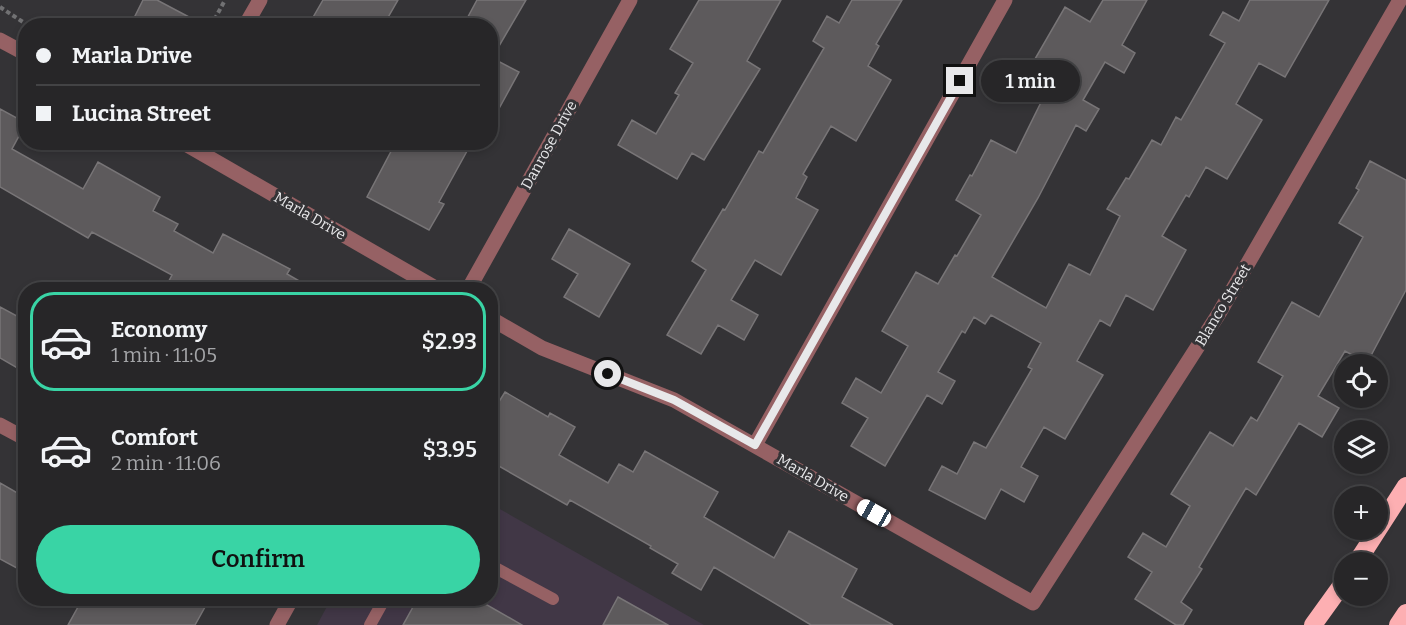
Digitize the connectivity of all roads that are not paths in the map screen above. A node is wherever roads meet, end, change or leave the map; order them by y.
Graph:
1 (260, 0) edge
2 (630, 0) edge
3 (1005, 0) edge
4 (1400, 0) edge
5 (250, 18) edge
6 (0, 40) edge
7 (18, 50) edge
8 (196, 150) edge
9 (425, 282) edge
10 (472, 282) edge
11 (498, 323) edge
12 (0, 425) edge
13 (18, 435) edge
14 (755, 445) junction
15 (1406, 486) edge
16 (1363, 552) edge
17 (498, 569) edge
18 (1334, 596) edge
19 (552, 599) dead end
20 (1033, 603) joint
21 (288, 606) edge
22 (381, 606) edge
23 (1406, 613) edge
24 (277, 625) edge
25 (370, 625) edge
26 (1313, 625) edge
27 (1398, 625) edge

1 - 5 street
2 - 10 street, Danrose Drive
3 - 14 street
4 - 20 street, Blanco Street
6 - 7 street
8 - 9 street, Marla Drive
11 - 14 street, Marla Drive
12 - 13 street
14 - 20 street, Marla Drive
15 - 16 highway
17 - 19 lane
18 - 26 highway
21 - 24 street
22 - 25 lane
23 - 27 highway

